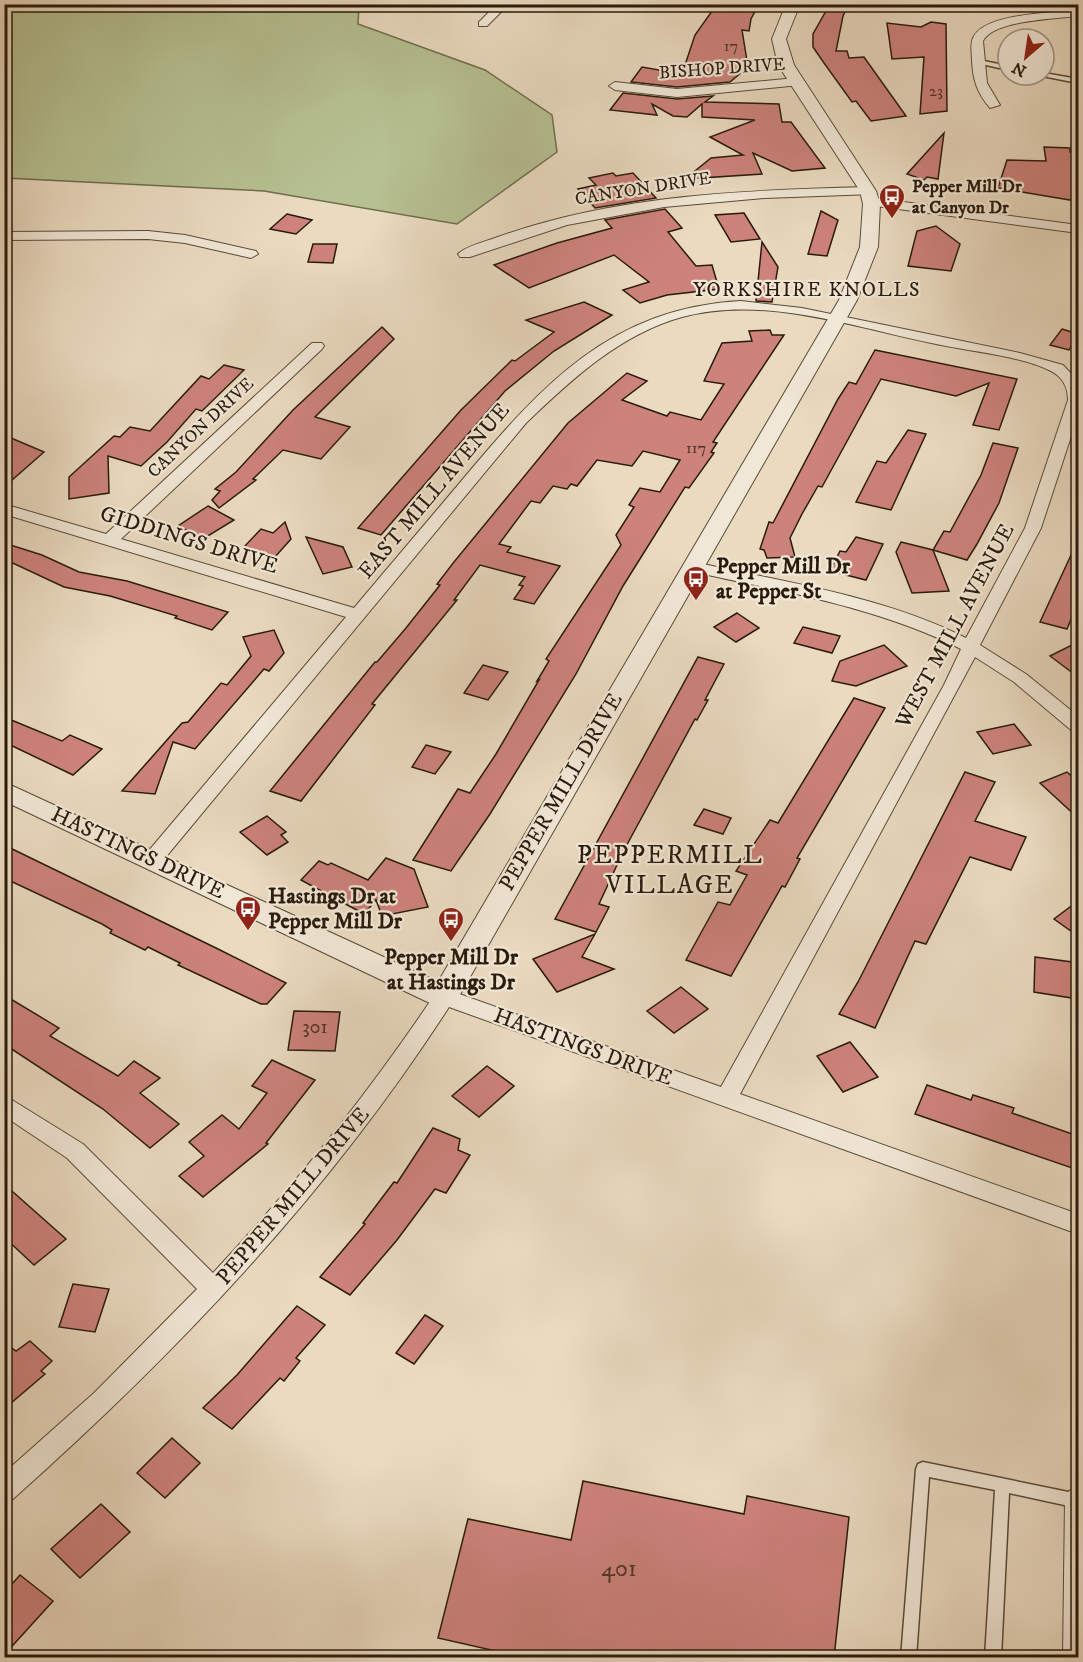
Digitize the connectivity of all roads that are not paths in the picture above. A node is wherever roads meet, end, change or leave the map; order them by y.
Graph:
1 (504, 4) edge
2 (793, 4) edge
3 (1078, 13) edge
4 (483, 24) dead end
5 (979, 62) junction
6 (996, 66) edge
7 (1056, 77) edge
8 (1078, 81) edge
9 (796, 82) junction
10 (615, 86) dead end
11 (994, 105) dead end
12 (870, 196) junction
13 (1078, 229) edge
14 (4, 236) edge
15 (251, 254) dead end
16 (465, 254) dead end
17 (837, 319) junction
18 (317, 346) dead end
19 (4, 509) edge
20 (111, 539) junction
21 (694, 567) junction
22 (359, 615) junction
23 (971, 647) junction
24 (1078, 726) edge
25 (4, 790) edge
26 (153, 859) junction
27 (444, 997) junction
28 (726, 1098) junction
29 (4, 1104) edge
30 (1078, 1224) edge
31 (214, 1290) junction
32 (1002, 1485) junction
33 (4, 1490) edge
34 (1078, 1500) edge
35 (1077, 1650) edge
36 (908, 1658) edge
37 (993, 1658) edge

1 - 4 street
2 - 9 street
3 - 5 street
5 - 6 lane
5 - 11 street
7 - 8 lane
9 - 10 street, BISHOP DRIVE
9 - 12 street
12 - 13 street, CANYON DRIVE
12 - 16 street, CANYON DRIVE
12 - 17 street, PEPPER MILL DRIVE
14 - 15 street
17 - 21 street, PEPPER MILL DRIVE
17 - 22 street, EAST MILL AVENUE
17 - 23 street, WEST MILL AVENUE
18 - 20 street, CANYON DRIVE
19 - 20 street, GIDDINGS DRIVE
20 - 22 street, GIDDINGS DRIVE
21 - 23 street
21 - 27 street, PEPPER MILL DRIVE
22 - 26 street, EAST MILL AVENUE
23 - 24 street
23 - 28 street, WEST MILL AVENUE
25 - 26 street, HASTINGS DRIVE
26 - 27 street, HASTINGS DRIVE
27 - 28 street, HASTINGS DRIVE
27 - 31 street, PEPPER MILL DRIVE
28 - 30 street, HASTINGS DRIVE
29 - 31 street
31 - 33 street, PEPPER MILL DRIVE
32 - 34 lane
32 - 36 lane
32 - 37 lane
34 - 35 street

